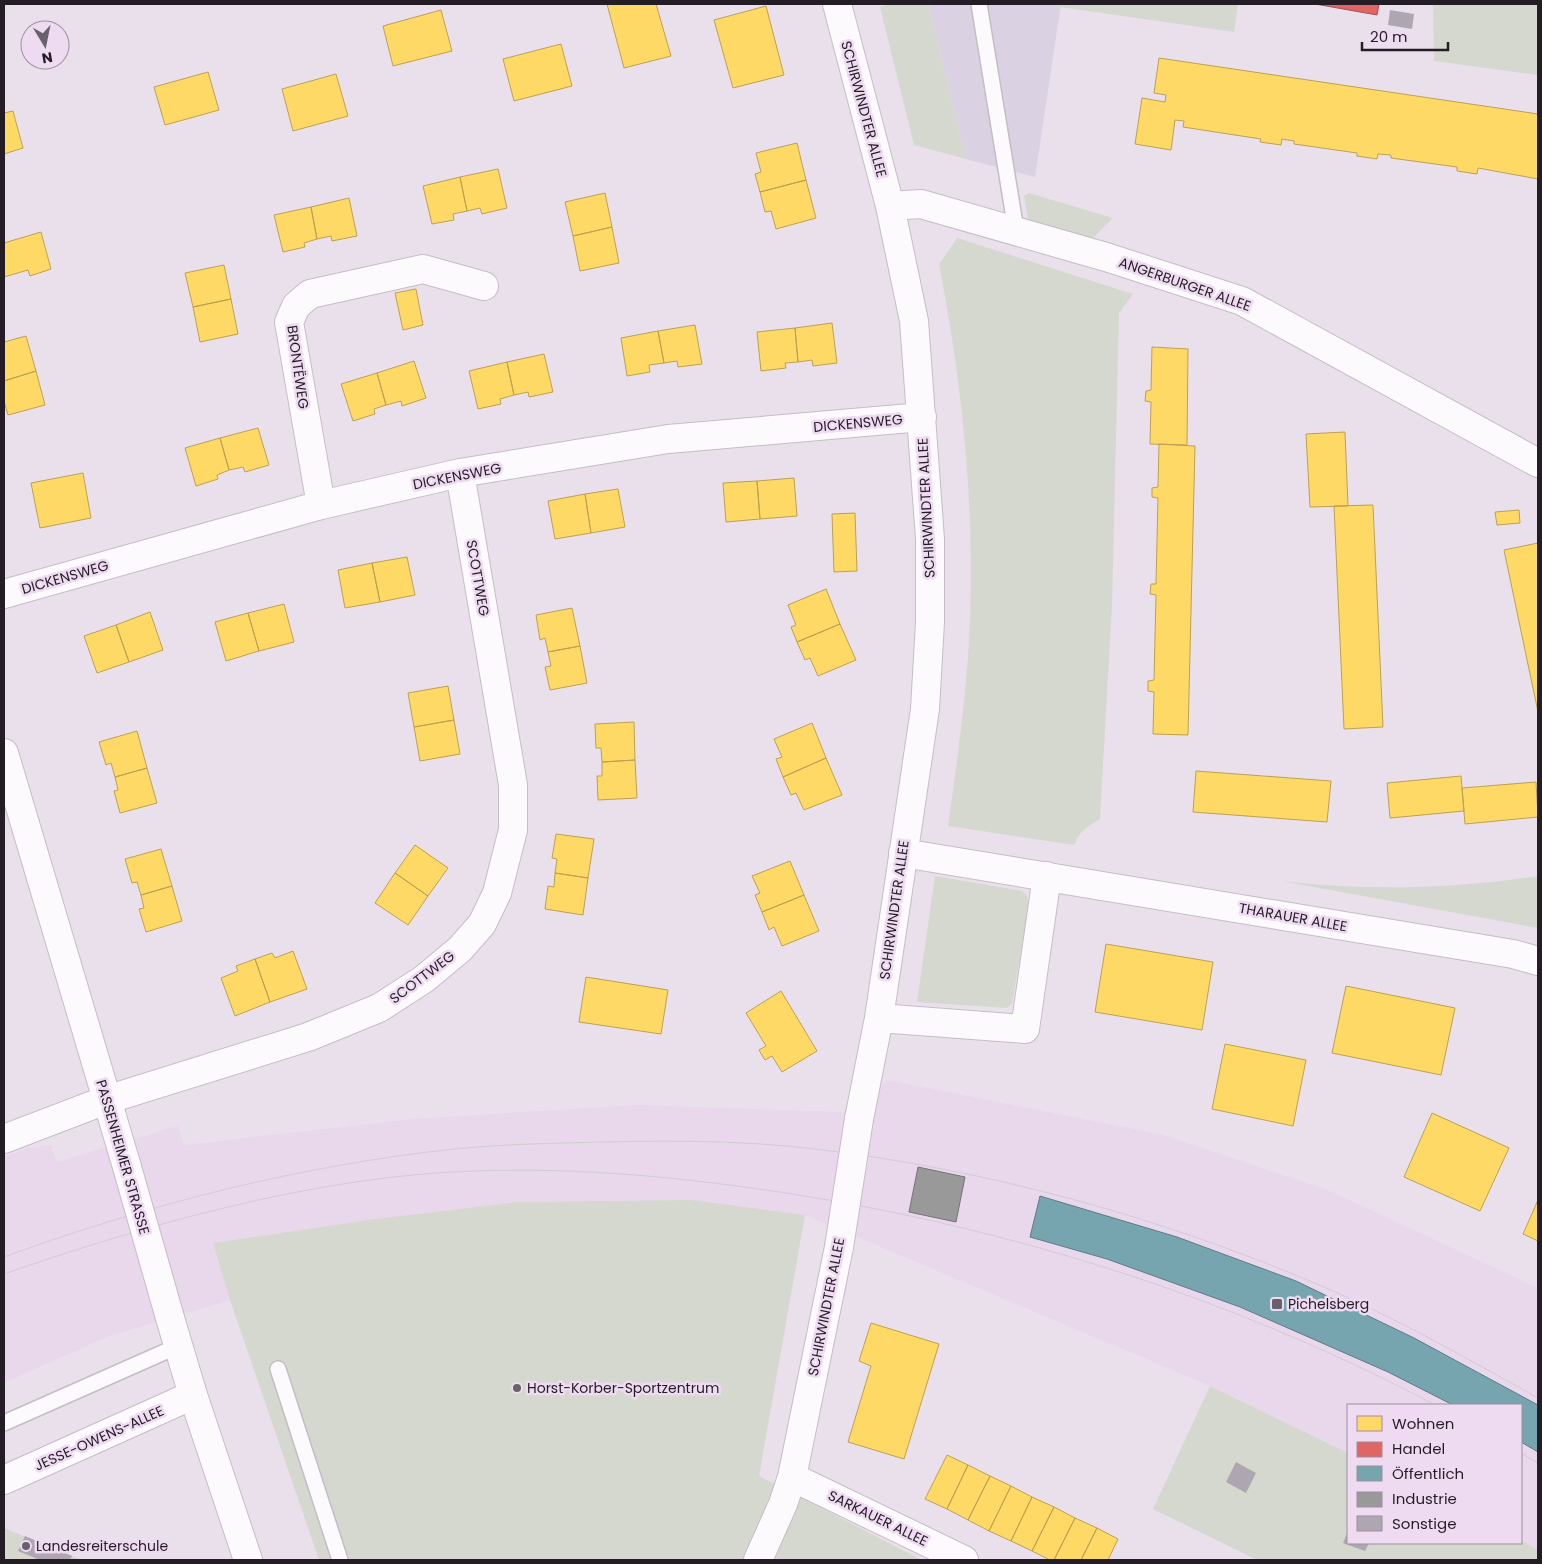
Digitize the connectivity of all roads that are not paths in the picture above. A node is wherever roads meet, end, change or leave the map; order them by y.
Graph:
1 (837, 4) edge
2 (979, 4) edge
3 (890, 206) junction
4 (1016, 230) junction
5 (484, 286) dead end
6 (922, 417) junction
7 (1538, 463) edge
8 (460, 473) junction
9 (321, 505) junction
10 (4, 594) edge
11 (4, 753) edge
12 (903, 853) junction
13 (1047, 876) junction
14 (1538, 961) edge
15 (878, 1018) junction
16 (106, 1100) junction
17 (4, 1139) edge
18 (178, 1346) junction
19 (278, 1369) dead end
20 (194, 1395) junction
21 (4, 1423) edge
22 (792, 1477) junction
23 (4, 1480) edge
24 (248, 1560) edge
25 (340, 1560) edge
26 (758, 1560) edge
27 (964, 1560) edge

1 - 3 street, SCHIRWINDTER ALLEE
2 - 4 lane
3 - 4 street, ANGERBURGER ALLEE
3 - 6 street, SCHIRWINDTER ALLEE
4 - 7 street, ANGERBURGER ALLEE
5 - 9 street, BRONTËWEG
6 - 8 street, DICKENSWEG
6 - 12 street, SCHIRWINDTER ALLEE
8 - 9 street, DICKENSWEG
8 - 16 street, SCOTTWEG
9 - 10 street, DICKENSWEG
11 - 16 street, PASSENHEIMER STRASSE
12 - 13 street, THARAUER ALLEE
12 - 15 street, SCHIRWINDTER ALLEE
13 - 14 street, THARAUER ALLEE
13 - 15 street
15 - 22 street, SCHIRWINDTER ALLEE, bridge
16 - 17 street, SCOTTWEG
16 - 18 street, PASSENHEIMER STRASSE, bridge
18 - 20 street, PASSENHEIMER STRASSE
18 - 21 lane
19 - 25 lane
20 - 23 street, JESSE-OWENS-ALLEE
20 - 24 street, PASSENHEIMER STRASSE
22 - 26 street, SCHIRWINDTER ALLEE
22 - 27 street, SARKAUER ALLEE

